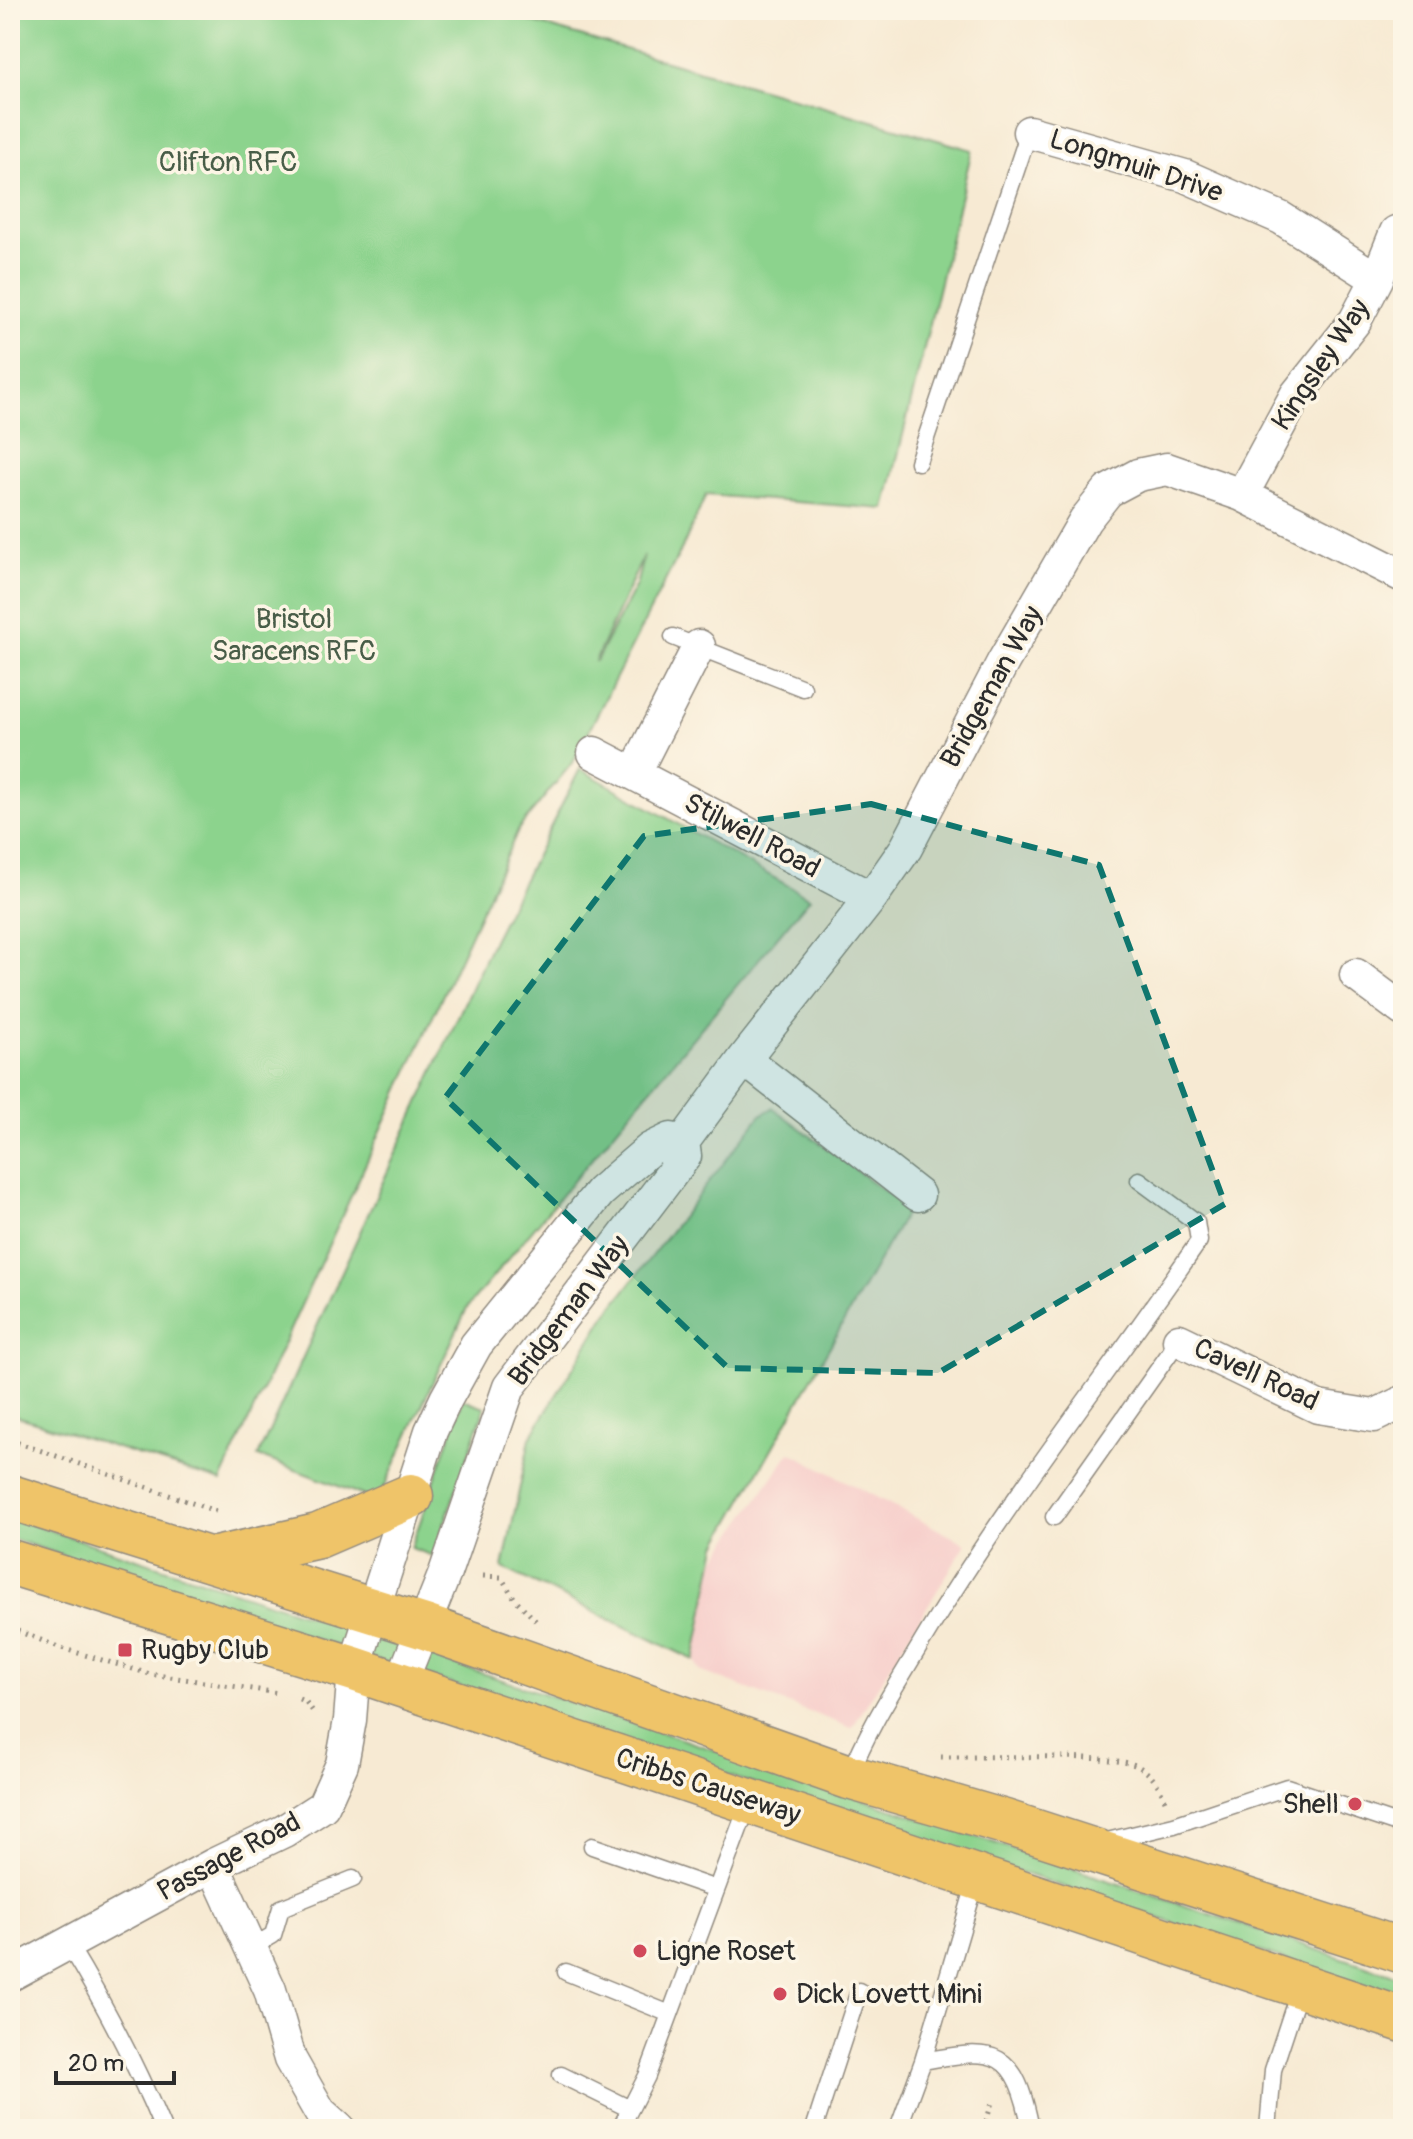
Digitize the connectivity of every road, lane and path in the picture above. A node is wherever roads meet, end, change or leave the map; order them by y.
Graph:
1 (1029, 132) joint
2 (1396, 232) dead end
3 (1377, 279) junction
4 (918, 462) dead end
5 (1242, 495) junction
6 (1403, 576) edge
7 (686, 642) joint
8 (803, 688) dead end
9 (594, 753) dead end
10 (634, 774) junction
11 (871, 898) junction
12 (1356, 975) dead end
13 (1403, 1010) edge
14 (744, 1059) junction
15 (683, 1142) junction
16 (1139, 1180) dead end
17 (918, 1195) dead end
18 (1179, 1340) joint
19 (1403, 1402) edge
20 (10, 1440) edge
21 (411, 1496) junction
22 (10, 1497) edge
23 (233, 1515) dead end
24 (1054, 1517) dead end
25 (214, 1559) junction
26 (10, 1562) edge
27 (445, 1573) junction
28 (373, 1611) junction
29 (543, 1626) dead end
30 (425, 1627) junction
31 (10, 1628) edge
32 (354, 1669) junction
33 (400, 1685) junction
34 (350, 1720) junction
35 (930, 1757) dead end
36 (849, 1777) junction
37 (750, 1801) junction
38 (1174, 1825) junction
39 (1403, 1826) edge
40 (592, 1846) dead end
41 (1082, 1847) junction
42 (213, 1865) junction
43 (977, 1877) junction
44 (353, 1879) dead end
45 (716, 1889) junction
46 (68, 1944) junction
47 (251, 1948) junction
48 (1403, 1951) edge
49 (566, 1972) dead end
50 (10, 1975) edge
51 (1301, 1986) junction
52 (859, 1991) dead end
53 (670, 2014) junction
54 (1403, 2020) edge
55 (923, 2061) junction
56 (561, 2075) dead end
57 (630, 2109) junction
58 (163, 2129) edge
59 (339, 2129) edge
60 (620, 2129) edge
61 (814, 2129) edge
62 (898, 2129) edge
63 (1031, 2129) edge
64 (1268, 2129) edge

1 - 3 street, Longmuir Drive
1 - 4 lane, Longmuir Drive
2 - 3 street, Kingsley Way
3 - 5 street, Kingsley Way
5 - 6 street, Bridgeman Way
5 - 11 street, Bridgeman Way
7 - 8 lane
7 - 10 street
9 - 10 street, Stilwell Road
10 - 11 street, Stilwell Road
11 - 14 street, Bridgeman Way
12 - 13 street
14 - 15 street, Bridgeman Way
14 - 17 street
15 - 21 street, Bridgeman Way
15 - 27 street, Bridgeman Way
16 - 36 lane
18 - 19 street, Cavell Road
18 - 24 lane, Cavell Road
20 - 23 path
21 - 25 main road, Cribbs Causeway
21 - 28 street, Bridgeman Way
22 - 25 main road, Cribbs Causeway
25 - 28 main road, Cribbs Causeway
26 - 32 main road, Cribbs Causeway
27 - 29 path
27 - 30 street, Bridgeman Way
28 - 30 main road, Cribbs Causeway
28 - 32 street, Passage Road
30 - 33 street, Bridgeman Way
30 - 36 main road, Cribbs Causeway
31 - 34 path
32 - 33 main road, Cribbs Causeway
32 - 34 street, Passage Road
33 - 37 main road, Cribbs Causeway
34 - 42 street, Passage Road
35 - 38 path
36 - 41 main road, Cribbs Causeway
37 - 43 main road, Cribbs Causeway
37 - 45 lane
38 - 39 lane
38 - 41 lane
40 - 45 lane
41 - 48 main road, Cribbs Causeway
42 - 46 street, Passage Road
42 - 47 street
43 - 51 main road, Cribbs Causeway
43 - 55 lane
44 - 47 lane
45 - 53 lane
46 - 50 street, Passage Road
46 - 58 lane
47 - 59 street
49 - 53 lane
51 - 54 main road, Cribbs Causeway
51 - 64 lane
52 - 61 lane
53 - 57 lane
55 - 62 lane
55 - 63 lane
56 - 57 lane
57 - 60 lane

